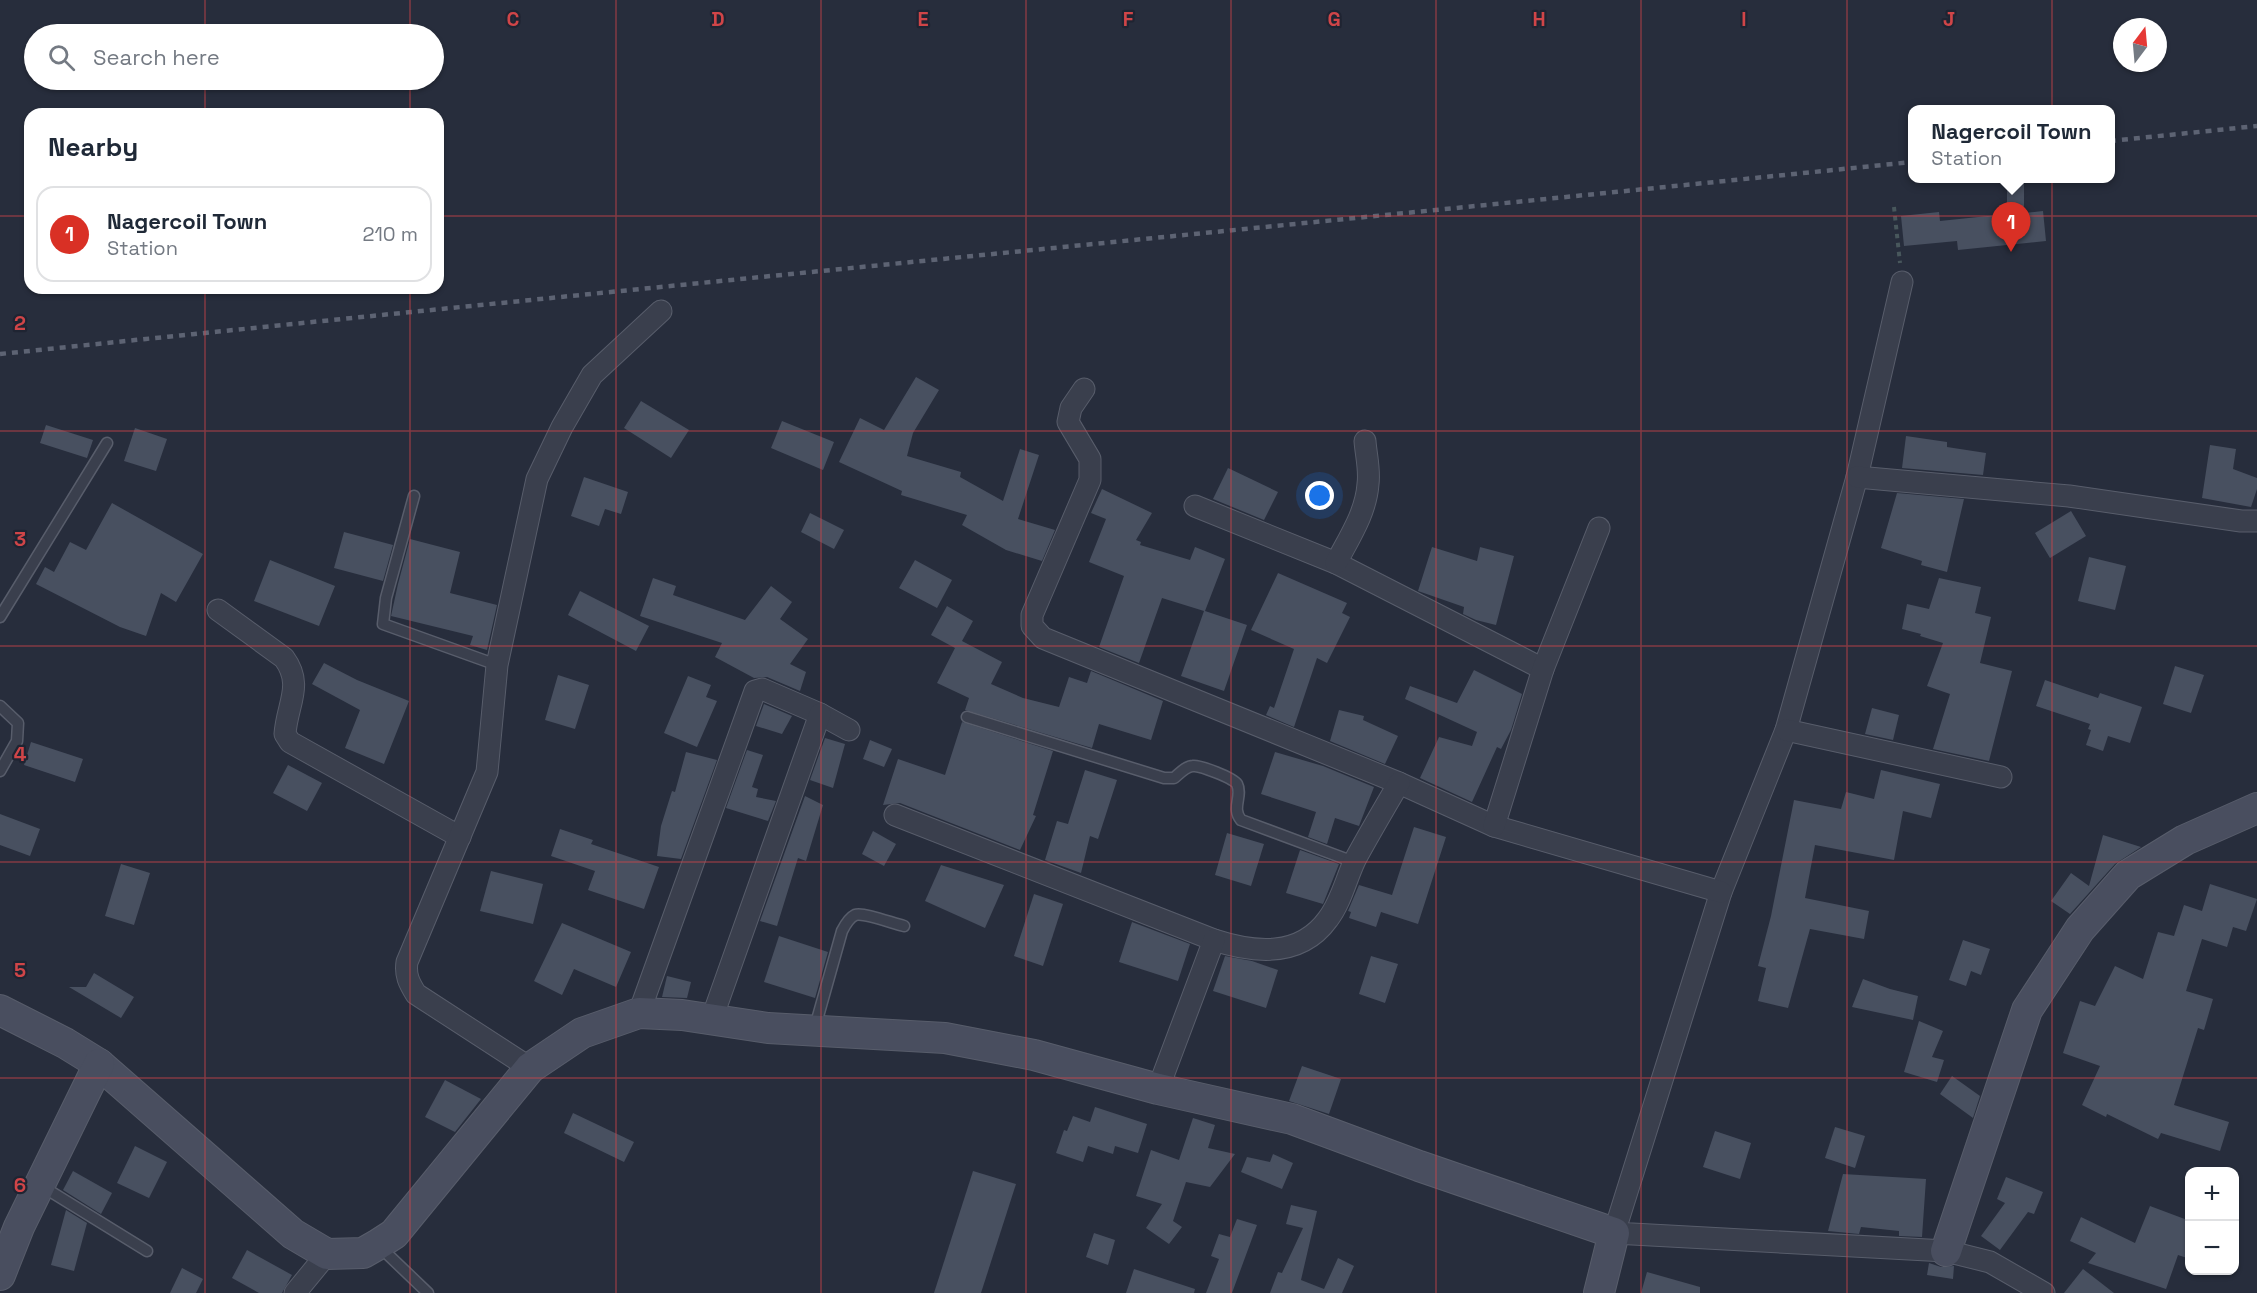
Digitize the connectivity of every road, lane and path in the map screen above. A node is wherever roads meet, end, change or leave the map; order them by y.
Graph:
1 (1894, 207) dead end
2 (1902, 282) joint
3 (661, 311) dead end
4 (1084, 389) dead end
5 (1365, 441) dead end
6 (108, 443) dead end
7 (1857, 477) junction
8 (414, 496) dead end
9 (1195, 506) dead end
10 (2257, 521) edge
11 (1599, 528) dead end
12 (1336, 563) junction
13 (218, 609) dead end
14 (0, 617) edge
15 (497, 665) junction
16 (1544, 669) junction
17 (0, 706) edge
18 (820, 714) junction
19 (968, 717) dead end
20 (849, 730) dead end
21 (1786, 730) junction
22 (0, 771) edge
23 (2001, 777) dead end
24 (1399, 783) junction
25 (2257, 808) edge
26 (895, 815) dead end
27 (1494, 826) junction
28 (460, 837) junction
29 (1354, 862) junction
30 (1720, 892) junction
31 (904, 926) dead end
32 (1214, 940) junction
33 (0, 1010) edge
34 (639, 1013) junction
35 (711, 1021) junction
36 (814, 1030) junction
37 (99, 1064) junction
38 (530, 1068) junction
39 (1158, 1089) junction
40 (40, 1185) junction
41 (1614, 1233) junction
42 (377, 1245) junction
43 (147, 1251) dead end
44 (1946, 1251) junction
45 (327, 1254) junction
46 (0, 1275) edge
47 (295, 1293) edge
48 (428, 1293) edge
49 (1599, 1293) edge
50 (2044, 1293) edge

1 - 2 path
2 - 7 street
3 - 15 street
4 - 24 street
5 - 12 street
6 - 14 lane
7 - 10 street
7 - 21 street
8 - 15 lane
9 - 12 street
11 - 16 street
12 - 16 street
13 - 28 street
15 - 28 street
16 - 27 street
17 - 22 lane
18 - 20 street
18 - 34 street
18 - 35 street
19 - 29 lane
21 - 23 street
21 - 30 street
24 - 27 street
24 - 29 street
25 - 44 street
26 - 32 street
27 - 30 street
28 - 38 street
29 - 32 street
30 - 41 street
31 - 36 lane
32 - 39 street
33 - 37 street
34 - 35 street
34 - 38 street
35 - 36 street
36 - 39 street
37 - 40 street
37 - 45 street
38 - 42 street
39 - 41 street
40 - 43 lane
40 - 46 street
41 - 44 street
41 - 49 street
42 - 45 street
42 - 48 lane
44 - 50 street
45 - 47 street

